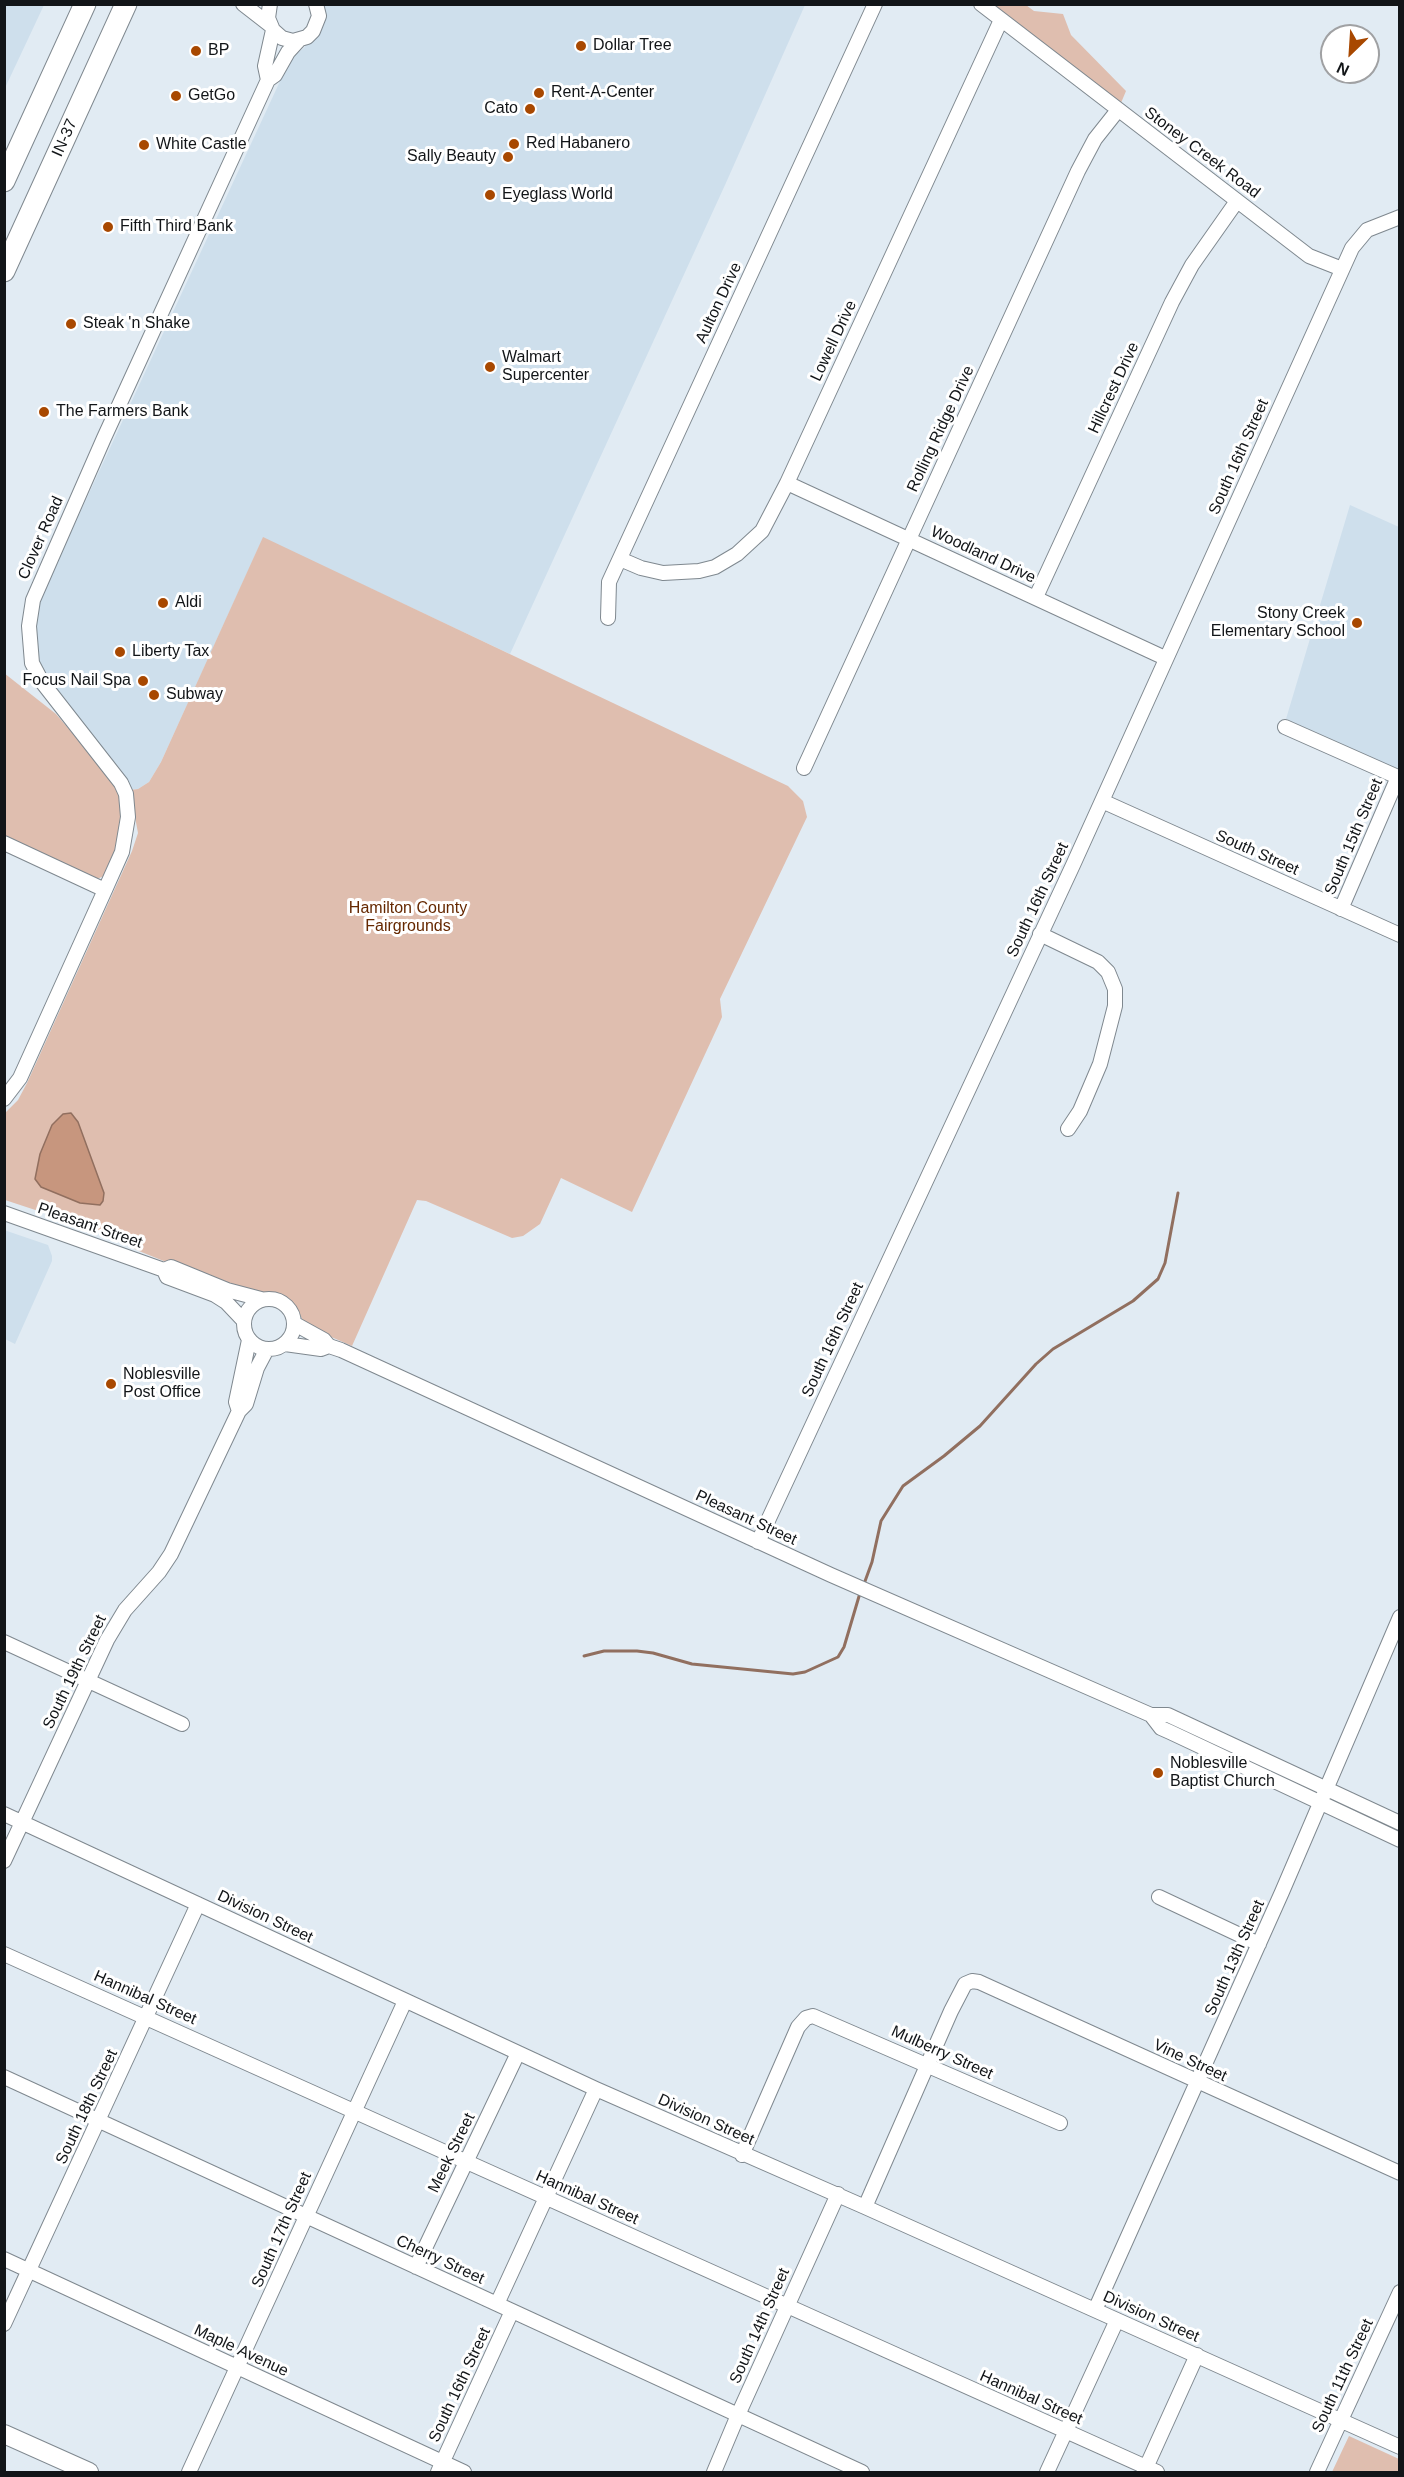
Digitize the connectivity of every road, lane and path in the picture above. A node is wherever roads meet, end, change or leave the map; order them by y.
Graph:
1 (85, 4) edge
2 (126, 4) edge
3 (243, 4) edge
4 (270, 4) edge
5 (875, 4) edge
6 (981, 4) edge
7 (317, 5) edge
8 (1001, 20) junction
9 (271, 28) junction
10 (300, 40) junction
11 (268, 80) junction
12 (1118, 110) junction
13 (4, 181) edge
14 (1237, 201) junction
15 (1400, 217) edge
16 (1342, 269) junction
17 (4, 271) edge
18 (787, 483) junction
19 (909, 538) junction
20 (620, 559) junction
21 (1036, 597) junction
22 (608, 618) dead end
23 (1165, 657) junction
24 (1285, 727) dead end
25 (804, 768) dead end
26 (1399, 778) edge
27 (1102, 801) junction
28 (4, 843) edge
29 (105, 890) junction
30 (1341, 909) junction
31 (1040, 934) junction
32 (1400, 935) edge
33 (4, 1099) edge
34 (1068, 1129) dead end
35 (4, 1213) edge
36 (164, 1270) junction
37 (261, 1299) junction
38 (244, 1321) junction
39 (295, 1324) junction
40 (249, 1340) junction
41 (285, 1344) junction
42 (328, 1346) junction
43 (267, 1349) junction
44 (239, 1411) junction
45 (758, 1542) junction
46 (1400, 1617) edge
47 (4, 1642) edge
48 (1394, 1644) edge
49 (87, 1680) junction
50 (1151, 1715) junction
51 (182, 1724) dead end
52 (1326, 1787) junction
53 (1319, 1803) junction
54 (4, 1814) edge
55 (22, 1823) junction
56 (1400, 1823) edge
57 (1400, 1840) edge
58 (4, 1861) edge
59 (1160, 1897) dead end
60 (198, 1904) junction
61 (1259, 1944) junction
62 (4, 1954) edge
63 (405, 2001) junction
64 (147, 2017) junction
65 (518, 2053) junction
66 (928, 2065) junction
67 (4, 2077) edge
68 (1198, 2083) junction
69 (596, 2089) junction
70 (355, 2110) junction
71 (98, 2120) junction
72 (1060, 2124) dead end
73 (742, 2155) junction
74 (467, 2161) junction
75 (1400, 2173) edge
76 (838, 2194) junction
77 (547, 2198) junction
78 (865, 2207) junction
79 (307, 2217) junction
80 (4, 2259) edge
81 (416, 2267) junction
82 (30, 2271) junction
83 (1400, 2292) edge
84 (497, 2304) junction
85 (786, 2306) junction
86 (1396, 2309) edge
87 (1095, 2310) junction
88 (512, 2311) junction
89 (1117, 2320) junction
90 (4, 2324) edge
91 (1197, 2355) junction
92 (237, 2367) junction
93 (738, 2415) junction
94 (1341, 2420) junction
95 (1066, 2432) junction
96 (4, 2434) edge
97 (1400, 2447) edge
98 (440, 2468) edge
99 (1149, 2471) edge
100 (89, 2472) edge
101 (189, 2472) edge
102 (464, 2472) edge
103 (714, 2472) edge
104 (862, 2472) edge
105 (1047, 2472) edge
106 (1317, 2472) edge

1 - 13 highway
2 - 17 highway, IN-37
3 - 9 street
4 - 9 street, Clover Road
5 - 20 street, Aulton Drive
6 - 8 street, Stoney Creek Road
7 - 10 street, Clover Road
8 - 12 street, Stoney Creek Road
8 - 18 street, Lowell Drive
9 - 10 street
9 - 11 street, Clover Road
10 - 11 street, Clover Road
11 - 29 street, Clover Road
12 - 14 street, Stoney Creek Road
12 - 19 street, Rolling Ridge Drive
14 - 16 street, Stoney Creek Road
14 - 21 street, Hillcrest Drive
15 - 16 street
16 - 23 street, South 16th Street
18 - 19 street, Woodland Drive
18 - 20 street, Lowell Drive
19 - 21 street, Woodland Drive
19 - 25 street, Rolling Ridge Drive
20 - 22 street, Aulton Drive
21 - 23 street, Woodland Drive
23 - 27 street, South 16th Street
24 - 26 street
26 - 30 street, South 15th Street
27 - 30 street, South Street
27 - 31 street, South 16th Street
28 - 29 street
29 - 33 street, Clover Road
30 - 32 street, South Street
31 - 34 street
31 - 45 street, South 16th Street
35 - 36 street, Pleasant Street
36 - 37 street, Pleasant Street
36 - 38 street, Pleasant Street
37 - 38 street
37 - 39 street
38 - 40 street
39 - 41 street
39 - 42 street, Pleasant Street
40 - 43 street
40 - 44 street, South 19th Street
41 - 42 street, Pleasant Street
41 - 43 street
42 - 45 street, Pleasant Street
43 - 44 street, South 19th Street
44 - 49 street, South 19th Street
45 - 50 street, Pleasant Street
46 - 48 street, South 13th Street
47 - 49 street
48 - 52 street, South 13th Street
49 - 51 street
49 - 55 street, South 19th Street
50 - 52 street, Pleasant Street
50 - 53 street, Pleasant Street
52 - 53 street, South 13th Street
52 - 56 street, Pleasant Street
53 - 57 street, Pleasant Street
53 - 61 street, South 13th Street
54 - 55 street, Division Street
55 - 58 street, South 19th Street
55 - 60 street, Division Street
59 - 61 street
60 - 63 street, Division Street
60 - 64 street, South 18th Street
61 - 68 street, South 13th Street
62 - 64 street, Hannibal Street
63 - 65 street, Division Street
63 - 70 street, South 17th Street
64 - 70 street, Hannibal Street
64 - 71 street, South 18th Street
65 - 69 street, Division Street
65 - 74 street, Meek Street
66 - 68 street, Vine Street
66 - 72 street, Mulberry Street
66 - 73 street, Mulberry Street
66 - 78 street
67 - 71 street, Cherry Street
68 - 75 street, Vine Street
68 - 87 street, South 13th Street
69 - 73 street, Division Street
69 - 77 street
70 - 74 street, Hannibal Street
70 - 79 street, South 17th Street
71 - 79 street, Cherry Street
71 - 82 street, South 18th Street
73 - 76 street, Division Street
74 - 77 street, Hannibal Street
74 - 81 street, Meek Street
76 - 78 street, Division Street
76 - 85 street, South 14th Street
77 - 84 street
77 - 85 street, Hannibal Street
78 - 87 street, Division Street
79 - 81 street, Cherry Street
79 - 92 street, South 17th Street
80 - 82 street, Maple Avenue
81 - 84 street, Cherry Street
82 - 90 street, South 18th Street
82 - 92 street, Maple Avenue
83 - 86 street, South 11th Street
84 - 88 street, Cherry Street
85 - 93 street, South 14th Street
85 - 95 street, Hannibal Street
86 - 94 street, South 11th Street
87 - 89 street, Division Street
88 - 93 street, Cherry Street
88 - 98 street, South 16th Street
89 - 91 street, Division Street
89 - 95 street
91 - 94 street, Division Street
91 - 99 street
92 - 98 street, Maple Avenue
92 - 101 street, South 17th Street
93 - 103 street, South 14th Street
93 - 104 street, Cherry Street
94 - 97 street, Division Street
94 - 106 street, South 11th Street
95 - 99 street, Hannibal Street
95 - 105 street
96 - 100 main road
98 - 102 street, Maple Avenue

